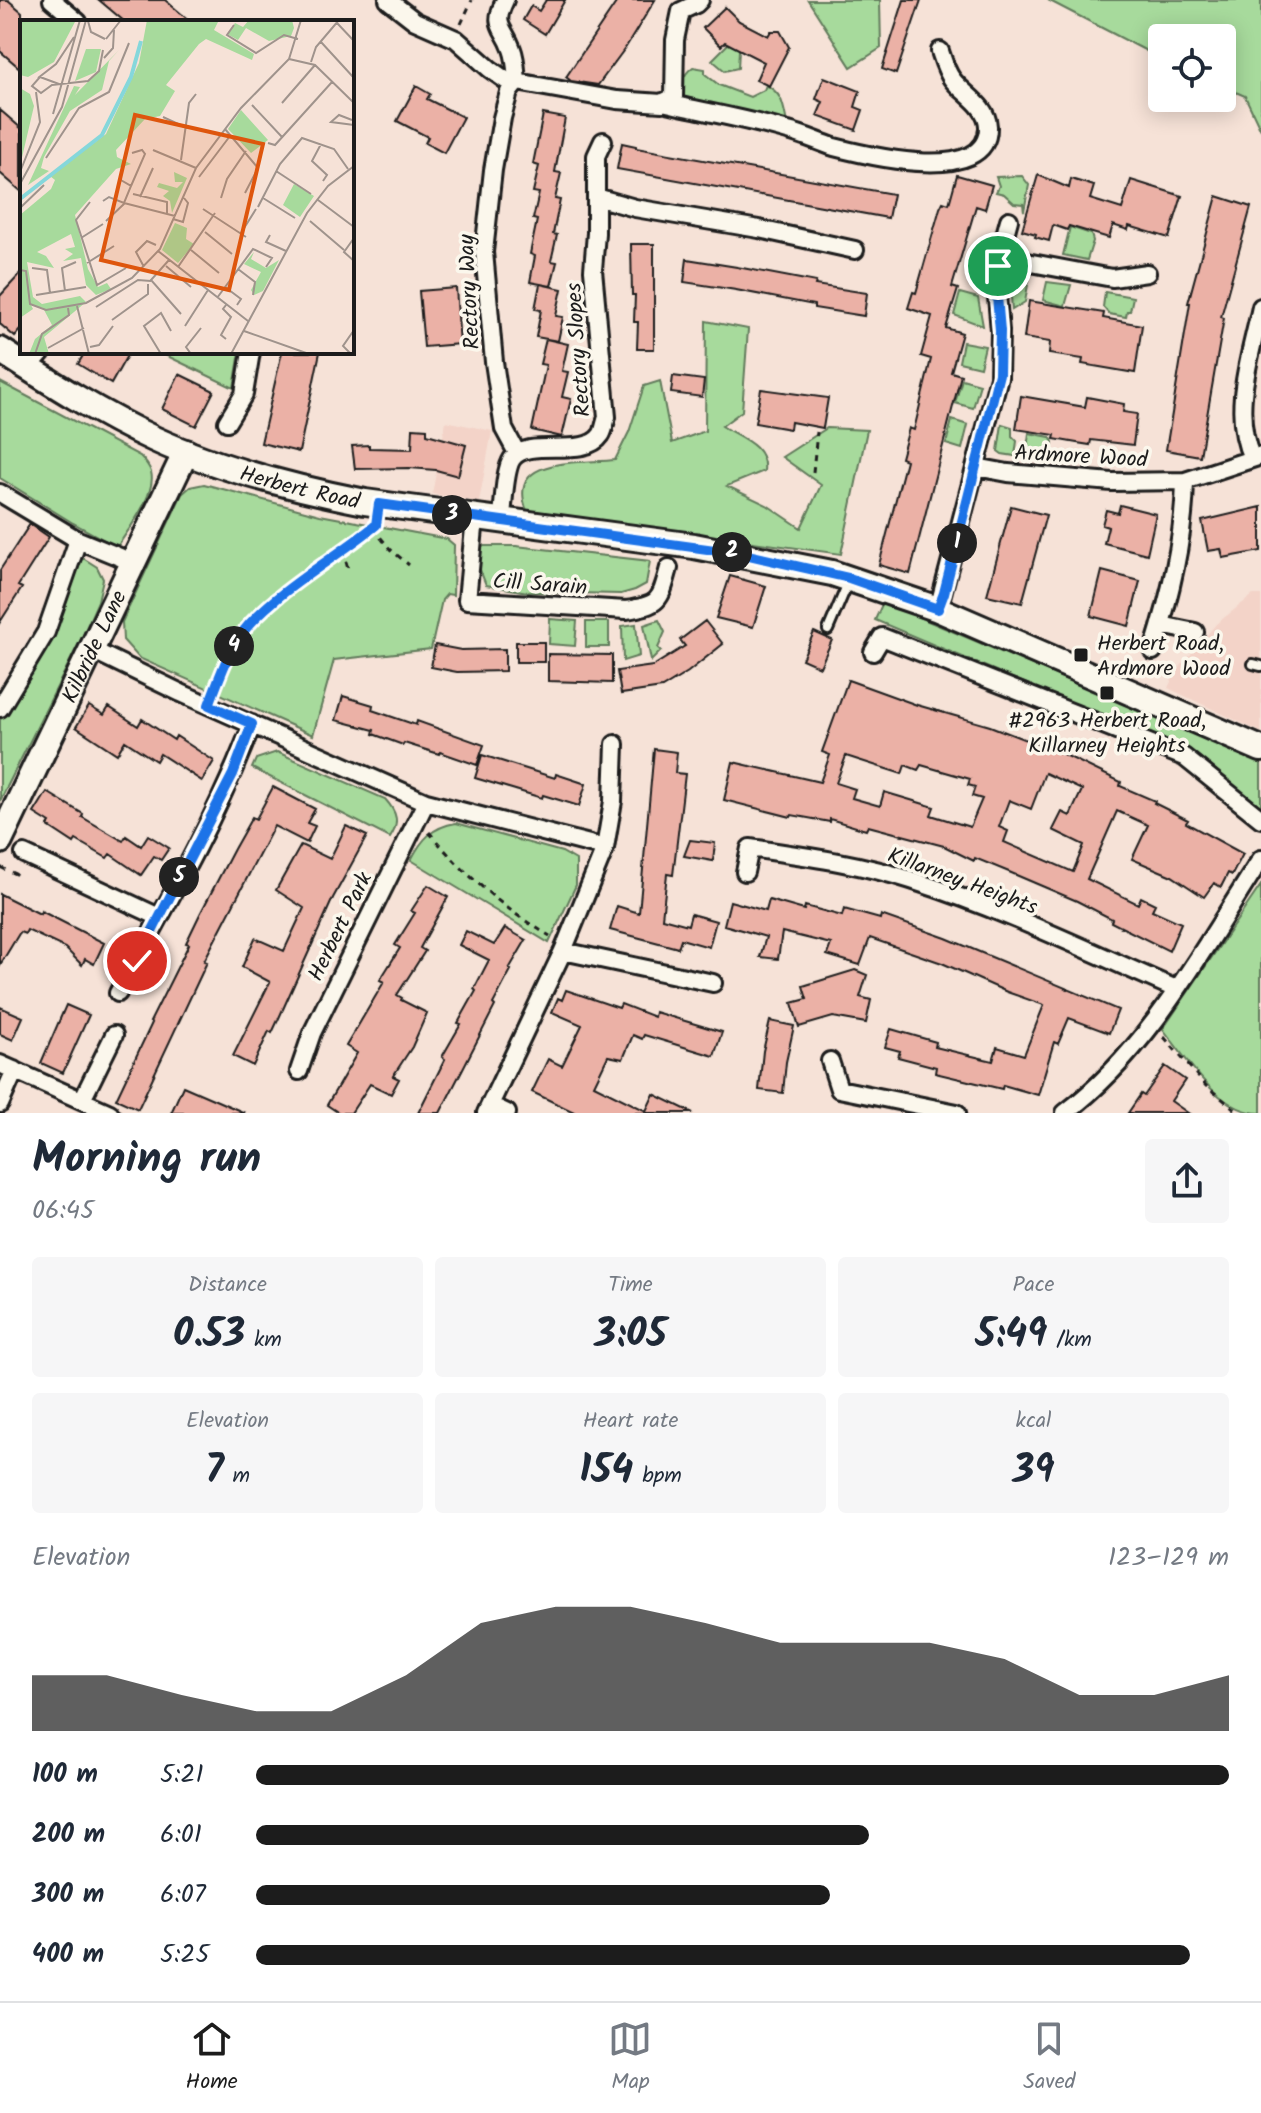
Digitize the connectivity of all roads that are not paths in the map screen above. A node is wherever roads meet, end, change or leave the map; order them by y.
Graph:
1 (52, 0) edge
2 (388, 0) edge
3 (505, 0) edge
4 (700, 0) edge
5 (76, 20) edge
6 (940, 51) dead end
7 (516, 84) junction
8 (663, 102) junction
9 (603, 141) dead end
10 (596, 197) junction
11 (1009, 220) dead end
12 (855, 250) dead end
13 (999, 257) junction
14 (1147, 273) dead end
15 (1261, 307) edge
16 (0, 350) edge
17 (251, 354) edge
18 (35, 360) edge
19 (227, 422) dead end
20 (186, 452) junction
21 (517, 453) junction
22 (1256, 457) edge
23 (976, 467) junction
24 (1185, 481) junction
25 (0, 493) edge
26 (475, 518) junction
27 (501, 522) junction
28 (78, 540) junction
29 (132, 562) junction
30 (669, 568) dead end
31 (849, 578) junction
32 (938, 609) junction
33 (1161, 625) junction
34 (828, 630) dead end
35 (1195, 632) dead end
36 (90, 649) junction
37 (1153, 651) dead end
38 (873, 652) dead end
39 (0, 708) edge
40 (252, 724) junction
41 (615, 744) dead end
42 (1261, 749) edge
43 (426, 802) junction
44 (1261, 819) edge
45 (1, 837) edge
46 (605, 848) junction
47 (24, 854) dead end
48 (1261, 859) edge
49 (745, 872) dead end
50 (159, 917) junction
51 (564, 948) junction
52 (713, 983) dead end
53 (1176, 989) junction
54 (118, 993) dead end
55 (114, 1035) dead end
56 (830, 1061) dead end
57 (7, 1067) edge
58 (299, 1071) dead end
59 (82, 1100) junction
60 (0, 1104) edge
61 (488, 1109) edge
62 (110, 1113) edge
63 (507, 1113) edge
64 (957, 1113) edge
65 (1065, 1113) edge

1 - 5 street
2 - 7 street
3 - 7 street
4 - 8 street
6 - 8 street
7 - 8 street
7 - 21 street, Rectory Way
9 - 10 street, Rectory Slopes
10 - 12 street
10 - 21 street, Rectory Slopes
11 - 13 street, Ardmore Wood
13 - 14 street
13 - 23 street, Ardmore Wood
15 - 22 street, Ardmore Wood
16 - 18 street, Herbert Road
17 - 19 street
18 - 20 street, Herbert Road
20 - 26 street, Herbert Road
20 - 29 street, Kilbride Lane
21 - 27 street
22 - 24 street, Ardmore Wood
23 - 24 street, Ardmore Wood
23 - 32 street, Ardmore Wood
24 - 33 street
25 - 28 street
26 - 27 street, Herbert Road
26 - 30 street, Cill Sarain
27 - 31 street, Herbert Road
28 - 29 street
28 - 39 street
29 - 36 street, Kilbride Lane
31 - 32 street, Herbert Road
31 - 34 lane
32 - 42 street, Herbert Road
33 - 35 street
33 - 37 street
36 - 40 street
36 - 45 street, Kilbride Lane
38 - 44 street
40 - 43 street
40 - 50 street
41 - 46 street
43 - 46 street
43 - 58 street, Herbert Park
46 - 51 street
47 - 50 street
48 - 53 street
49 - 53 street, Killarney Heights
50 - 54 street
51 - 52 street
51 - 61 street
53 - 65 street
55 - 59 street
56 - 64 street
57 - 59 street
57 - 60 street
59 - 62 street
61 - 63 street

